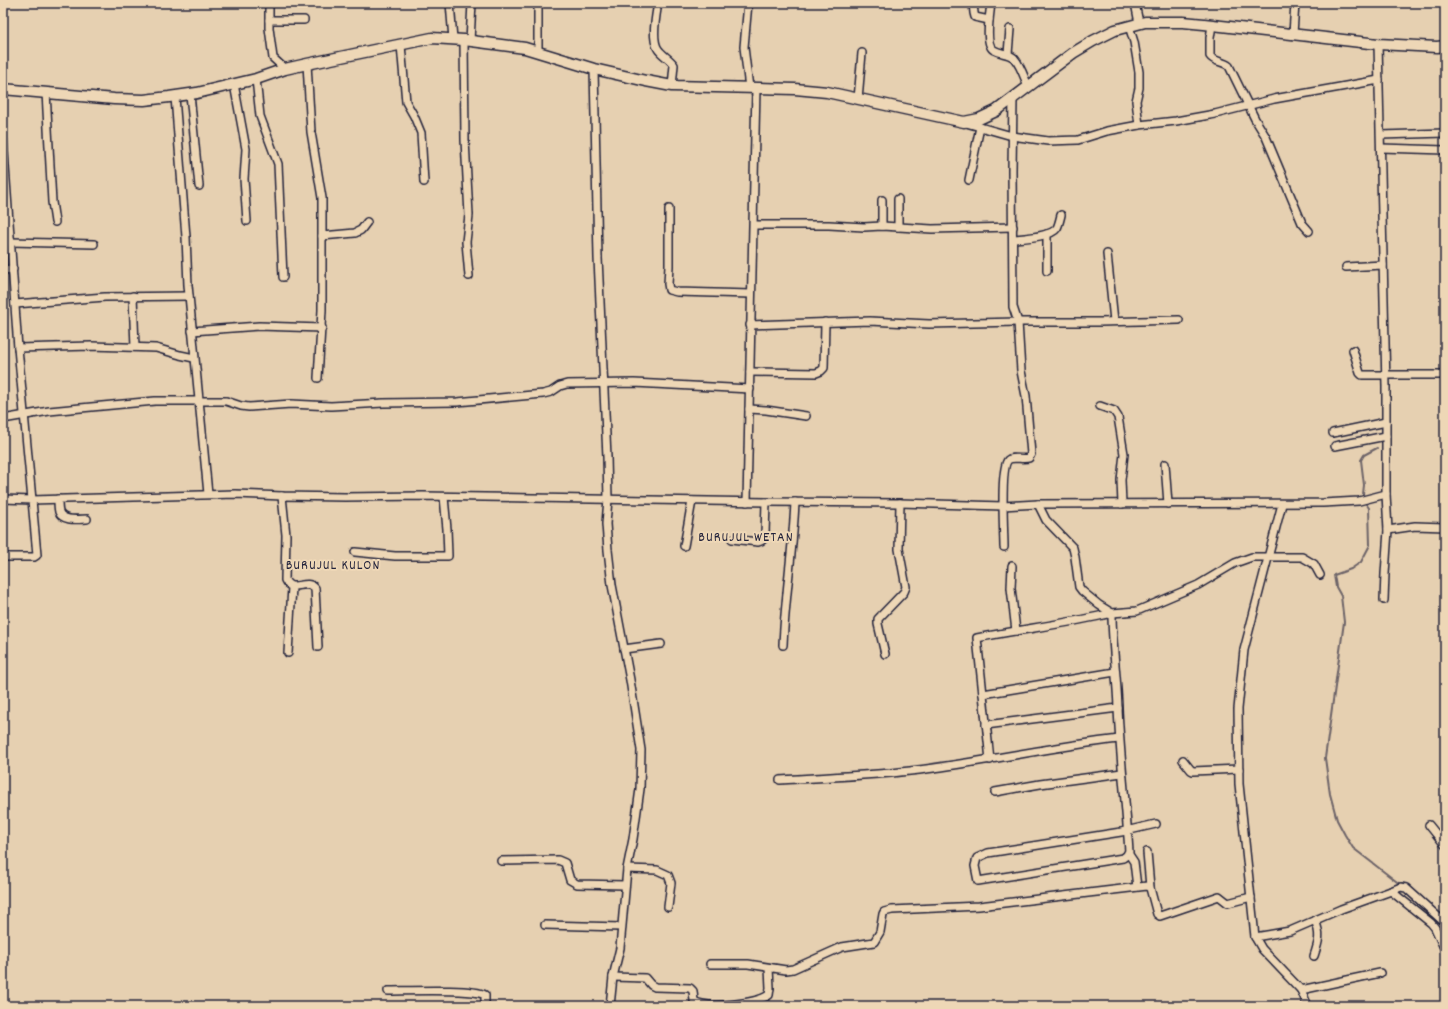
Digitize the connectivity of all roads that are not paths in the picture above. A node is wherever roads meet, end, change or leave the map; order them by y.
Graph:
1 (269, 3) edge
2 (450, 3) edge
3 (472, 3) edge
4 (538, 3) edge
5 (649, 3) edge
6 (748, 3) edge
7 (973, 3) edge
8 (991, 3) edge
9 (1135, 3) edge
10 (1295, 3) edge
11 (658, 5) edge
12 (269, 20) junction
13 (304, 20) dead end
14 (989, 20) junction
15 (1134, 24) junction
16 (1212, 24) junction
17 (1010, 29) dead end
18 (1293, 34) junction
19 (453, 39) junction
20 (467, 40) junction
21 (1378, 44) junction
22 (401, 45) junction
23 (1445, 46) edge
24 (538, 52) junction
25 (862, 53) dead end
26 (1008, 54) junction
27 (307, 64) junction
28 (285, 69) junction
29 (594, 69) junction
30 (256, 79) junction
31 (1379, 80) junction
32 (234, 84) junction
33 (672, 86) junction
34 (1028, 86) junction
35 (753, 88) junction
36 (3, 89) edge
37 (46, 92) junction
38 (190, 94) junction
39 (174, 97) junction
40 (1013, 98) junction
41 (858, 99) junction
42 (1249, 105) junction
43 (964, 122) junction
44 (1139, 125) junction
45 (980, 127) junction
46 (1445, 133) edge
47 (1380, 135) junction
48 (1012, 136) junction
49 (3, 138) edge
50 (1381, 148) junction
51 (1445, 150) edge
52 (969, 180) dead end
53 (424, 182) dead end
54 (199, 186) dead end
55 (898, 199) dead end
56 (882, 200) dead end
57 (669, 209) dead end
58 (1061, 215) dead end
59 (247, 221) dead end
60 (55, 222) dead end
61 (367, 222) dead end
62 (754, 225) junction
63 (882, 226) junction
64 (898, 227) junction
65 (1013, 227) junction
66 (1309, 231) dead end
67 (1047, 234) junction
68 (322, 236) junction
69 (1013, 239) junction
70 (11, 242) junction
71 (94, 244) dead end
72 (12, 254) junction
73 (1107, 254) dead end
74 (3, 255) edge
75 (1383, 265) junction
76 (1346, 266) dead end
77 (12, 269) junction
78 (3, 270) edge
79 (1047, 271) dead end
80 (469, 276) dead end
81 (283, 277) dead end
82 (751, 294) junction
83 (133, 296) junction
84 (189, 296) junction
85 (15, 304) junction
86 (1179, 320) dead end
87 (1114, 321) junction
88 (825, 322) junction
89 (1018, 322) junction
90 (750, 325) junction
91 (322, 328) junction
92 (192, 331) junction
93 (135, 347) junction
94 (18, 348) junction
95 (1352, 350) dead end
96 (194, 358) junction
97 (750, 372) junction
98 (1445, 375) edge
99 (1386, 376) junction
100 (318, 378) dead end
101 (603, 383) junction
102 (750, 389) junction
103 (198, 401) junction
104 (1100, 406) dead end
105 (749, 409) junction
106 (24, 416) junction
107 (806, 416) dead end
108 (3, 418) edge
109 (1386, 422) junction
110 (1333, 432) dead end
111 (1386, 436) junction
112 (1335, 446) dead end
113 (1165, 464) dead end
114 (208, 494) junction
115 (1386, 494) junction
116 (282, 496) junction
117 (444, 497) junction
118 (3, 499) edge
119 (58, 499) junction
120 (608, 499) junction
121 (32, 500) junction
122 (692, 501) junction
123 (747, 502) junction
124 (766, 502) junction
125 (795, 502) junction
126 (900, 503) junction
127 (1038, 504) junction
128 (1122, 504) junction
129 (1168, 504) junction
130 (1282, 504) junction
131 (1004, 506) junction
132 (88, 519) dead end
133 (1445, 527) edge
134 (1388, 530) junction
135 (732, 540) dead end
136 (684, 546) dead end
137 (1004, 547) dead end
138 (355, 552) dead end
139 (1269, 556) junction
140 (3, 557) edge
141 (1012, 566) dead end
142 (1320, 575) dead end
143 (292, 587) junction
144 (1384, 600) dead end
145 (1112, 613) junction
146 (1016, 630) junction
147 (661, 644) dead end
148 (783, 645) dead end
149 (318, 647) dead end
150 (624, 649) junction
151 (288, 653) dead end
152 (886, 654) dead end
153 (1115, 672) junction
154 (983, 694) junction
155 (1118, 708) junction
156 (986, 725) junction
157 (1119, 739) junction
158 (990, 760) junction
159 (1183, 760) dead end
160 (1239, 769) junction
161 (1122, 773) junction
162 (780, 780) dead end
163 (994, 792) dead end
164 (1156, 824) dead end
165 (1429, 826) dead end
166 (1127, 831) junction
167 (1445, 845) edge
168 (1147, 852) dead end
169 (1128, 853) junction
170 (501, 861) dead end
171 (627, 869) junction
172 (625, 885) junction
173 (1137, 887) junction
174 (1150, 887) junction
175 (1396, 889) junction
176 (1251, 897) junction
177 (668, 907) dead end
178 (1315, 920) junction
179 (1445, 923) edge
180 (545, 925) dead end
181 (621, 927) junction
182 (1255, 937) junction
183 (1445, 950) edge
184 (1314, 956) dead end
185 (710, 964) dead end
186 (769, 968) junction
187 (1380, 973) dead end
188 (613, 977) junction
189 (1301, 990) junction
190 (388, 991) dead end
191 (485, 1006) edge
192 (610, 1006) edge
193 (1308, 1006) edge

1 - 12 street
2 - 19 street
3 - 20 street
4 - 24 street
5 - 11 street
6 - 35 street
7 - 14 street
8 - 14 street
9 - 15 street
10 - 18 street
11 - 33 street
12 - 13 street
12 - 28 street
14 - 26 street
15 - 16 highway
15 - 34 highway
15 - 44 street
16 - 18 highway
16 - 42 street
17 - 26 street
18 - 21 highway
19 - 20 highway
19 - 22 highway
20 - 24 highway
20 - 80 street
21 - 23 highway
21 - 31 street
22 - 27 highway
22 - 53 street
24 - 29 highway
25 - 41 street
26 - 34 street
27 - 28 highway
27 - 68 street
28 - 30 highway
29 - 33 highway
29 - 101 street
30 - 32 highway
30 - 81 street
31 - 42 street
31 - 47 street
32 - 38 highway
32 - 59 street
33 - 35 highway
34 - 40 highway
35 - 41 highway
35 - 62 street
36 - 37 highway
37 - 39 highway
37 - 60 street
38 - 39 highway
38 - 54 street
39 - 84 street
40 - 43 highway
40 - 48 street
41 - 43 highway
42 - 44 street
42 - 66 street
43 - 45 street
44 - 48 street
45 - 48 street
45 - 52 street
46 - 47 street
47 - 50 street
48 - 65 street
49 - 70 street
50 - 51 street
50 - 75 street
55 - 64 street
56 - 63 street
57 - 82 street
58 - 67 street
61 - 68 street
62 - 63 street
62 - 82 street
63 - 64 street
64 - 65 street
65 - 69 street
67 - 69 street
67 - 79 street
68 - 91 street
69 - 89 street
70 - 71 street
70 - 72 street
72 - 74 street
72 - 77 street
73 - 87 street
75 - 76 street
75 - 99 street
77 - 78 street
77 - 85 street
82 - 90 street
83 - 84 street
83 - 85 street
83 - 93 street
84 - 92 street
85 - 94 street
86 - 87 street
87 - 89 street
88 - 89 street
88 - 90 street
88 - 97 street
89 - 131 street
90 - 97 street
91 - 92 street
91 - 100 street
92 - 96 street
93 - 94 street
93 - 96 street
94 - 106 street
95 - 99 street
96 - 103 street
97 - 102 street
98 - 99 street
99 - 109 street
101 - 102 street
101 - 103 street
101 - 120 street
102 - 105 street
103 - 106 street
103 - 114 street
104 - 128 street
105 - 107 street
105 - 123 street
106 - 108 street
106 - 121 street
109 - 110 street
109 - 111 street
111 - 112 street
111 - 115 street
113 - 129 street
114 - 116 street
114 - 119 street
115 - 130 street
115 - 134 street
116 - 117 street
116 - 143 street
117 - 120 street
117 - 138 street
118 - 121 street
119 - 121 street
119 - 132 street
120 - 122 street
120 - 150 street
121 - 140 street
122 - 123 street
122 - 136 street
123 - 124 street
124 - 125 street
124 - 135 street
125 - 126 street
125 - 148 street
126 - 131 street
126 - 152 street
127 - 128 street
127 - 131 street
127 - 145 street
128 - 129 street
129 - 130 street
130 - 139 street
131 - 137 street
133 - 134 street
134 - 144 street
139 - 142 street
139 - 145 street
139 - 160 street
141 - 146 street
143 - 149 street
143 - 151 street
145 - 146 street
145 - 153 street
146 - 154 street
147 - 150 street
150 - 171 street
153 - 154 street
153 - 155 street
154 - 156 street
155 - 156 street
155 - 157 street
156 - 158 street
157 - 158 street
157 - 161 street
158 - 162 street
159 - 160 street
160 - 176 street
161 - 163 street
161 - 166 street
164 - 166 street
165 - 167 street
166 - 169 street
166 - 169 street
168 - 174 street
169 - 173 street
170 - 172 street
171 - 172 street
171 - 177 street
172 - 181 street
173 - 174 street
173 - 186 street
174 - 176 street
175 - 178 street
175 - 179 street
175 - 183 street
176 - 182 street
178 - 182 street
178 - 184 street
180 - 181 street
181 - 188 street
182 - 189 street
185 - 186 street
186 - 188 street
187 - 189 street
188 - 192 street
189 - 193 street
190 - 191 street

